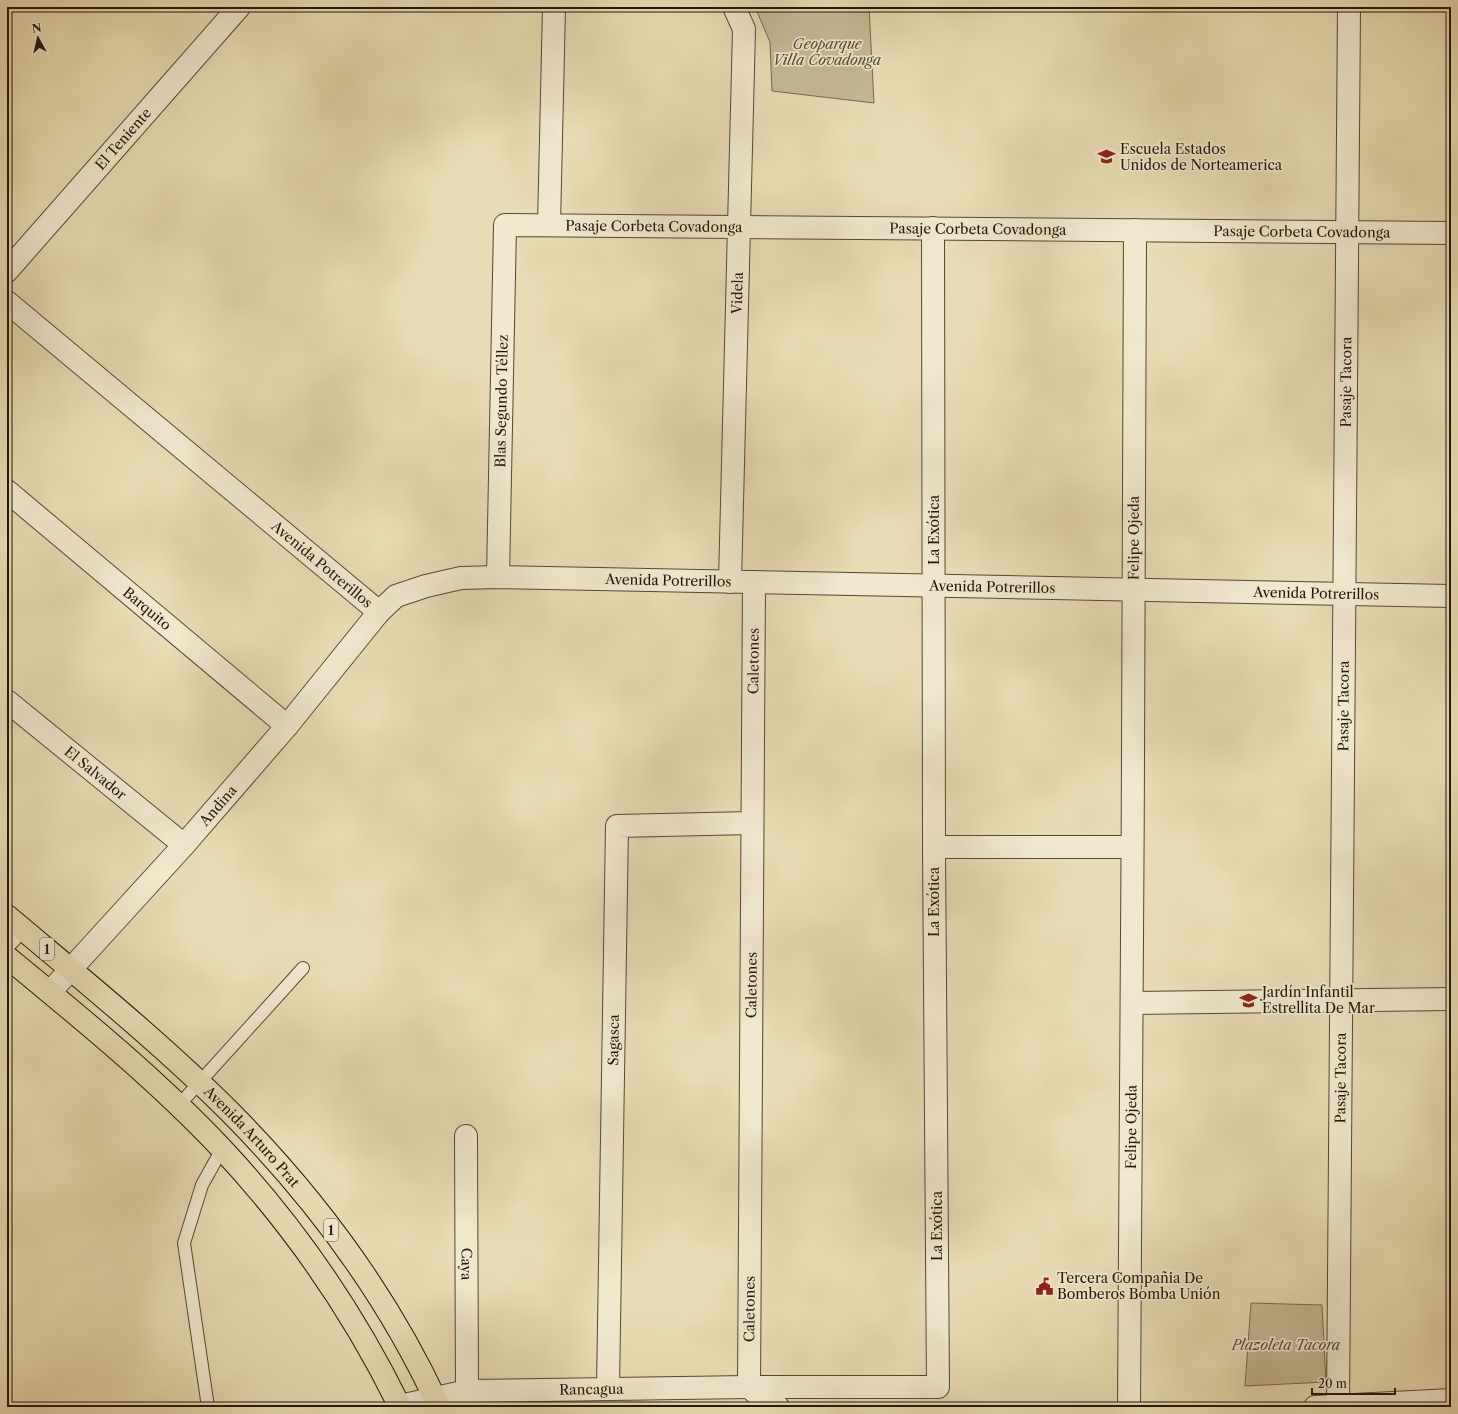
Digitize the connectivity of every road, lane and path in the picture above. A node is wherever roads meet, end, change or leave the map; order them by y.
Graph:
1 (239, 7) edge
2 (554, 7) edge
3 (734, 7) edge
4 (1349, 7) edge
5 (505, 225) joint
6 (549, 225) junction
7 (740, 226) junction
8 (933, 228) junction
9 (1135, 230) junction
10 (1347, 232) junction
11 (1451, 233) edge
12 (7, 271) edge
13 (7, 302) edge
14 (7, 491) edge
15 (498, 577) junction
16 (730, 582) junction
17 (754, 582) junction
18 (934, 586) junction
19 (1133, 590) junction
20 (1345, 594) junction
21 (1451, 596) edge
22 (379, 612) junction
23 (7, 701) edge
24 (287, 726) junction
25 (752, 823) junction
26 (184, 845) junction
27 (934, 847) junction
28 (1132, 847) junction
29 (7, 916) edge
30 (24, 930) junction
31 (7, 948) edge
32 (7, 957) edge
33 (71, 968) junction
34 (303, 968) dead end
35 (50, 992) junction
36 (1451, 999) edge
37 (1341, 1000) junction
38 (1133, 1003) junction
39 (199, 1082) junction
40 (179, 1105) junction
41 (466, 1136) dead end
42 (222, 1149) junction
43 (750, 1387) junction
44 (608, 1388) junction
45 (467, 1391) junction
46 (1451, 1400) edge
47 (437, 1403) edge
48 (400, 1406) edge
49 (1338, 1406) junction
50 (208, 1407) edge
51 (778, 1407) edge
52 (1129, 1407) edge
53 (1315, 1407) edge

1 - 12 street, El Teniente
2 - 6 street
3 - 7 street, Videla
4 - 10 street, Pasaje Tacora
5 - 6 street, Pasaje Corbeta Covadonga
5 - 15 street, Blas Segundo Téllez
6 - 7 street, Pasaje Corbeta Covadonga
7 - 8 street, Pasaje Corbeta Covadonga
7 - 16 street, Videla
8 - 9 street, Pasaje Corbeta Covadonga
8 - 18 street, La Exótica
9 - 10 street, Pasaje Corbeta Covadonga
9 - 19 street, Felipe Ojeda
10 - 11 street, Pasaje Corbeta Covadonga
10 - 20 street, Pasaje Tacora
13 - 22 street, Avenida Potrerillos
14 - 24 street, Barquito
15 - 16 street, Avenida Potrerillos
15 - 22 street, Avenida Potrerillos
16 - 17 street, Avenida Potrerillos
17 - 18 street, Avenida Potrerillos
17 - 25 street, Caletones
18 - 19 street, Avenida Potrerillos
18 - 27 street, La Exótica
19 - 20 street, Avenida Potrerillos
19 - 28 street, Felipe Ojeda
20 - 21 street, Avenida Potrerillos
20 - 37 street, Pasaje Tacora
22 - 24 street, Andina
23 - 26 street, El Salvador
24 - 26 street, Andina
25 - 43 street, Caletones
25 - 44 street, Sagasca
26 - 33 street, Andina
27 - 28 street
27 - 43 street, La Exótica
28 - 38 street, Felipe Ojeda
29 - 30 highway, Avenida Arturo Prat / 1
30 - 31 lane
30 - 33 highway, Avenida Arturo Prat / 1
32 - 35 highway, Avenida Arturo Prat / 1
33 - 35 street, Andina
33 - 39 highway, Avenida Arturo Prat / 1
34 - 39 lane
35 - 40 highway, Avenida Arturo Prat / 1
36 - 37 street
37 - 38 street
37 - 49 street, Pasaje Tacora
38 - 52 street, Felipe Ojeda
39 - 40 lane
39 - 47 highway, Avenida Arturo Prat / 1
40 - 42 highway, Avenida Arturo Prat / 1
41 - 45 street, Caya
42 - 48 highway, Avenida Arturo Prat / 1
42 - 50 lane
43 - 44 street, Rancagua
43 - 51 street
44 - 45 street, Rancagua
45 - 47 street, Rancagua
46 - 49 street
47 - 48 street, Rancagua
49 - 53 street

